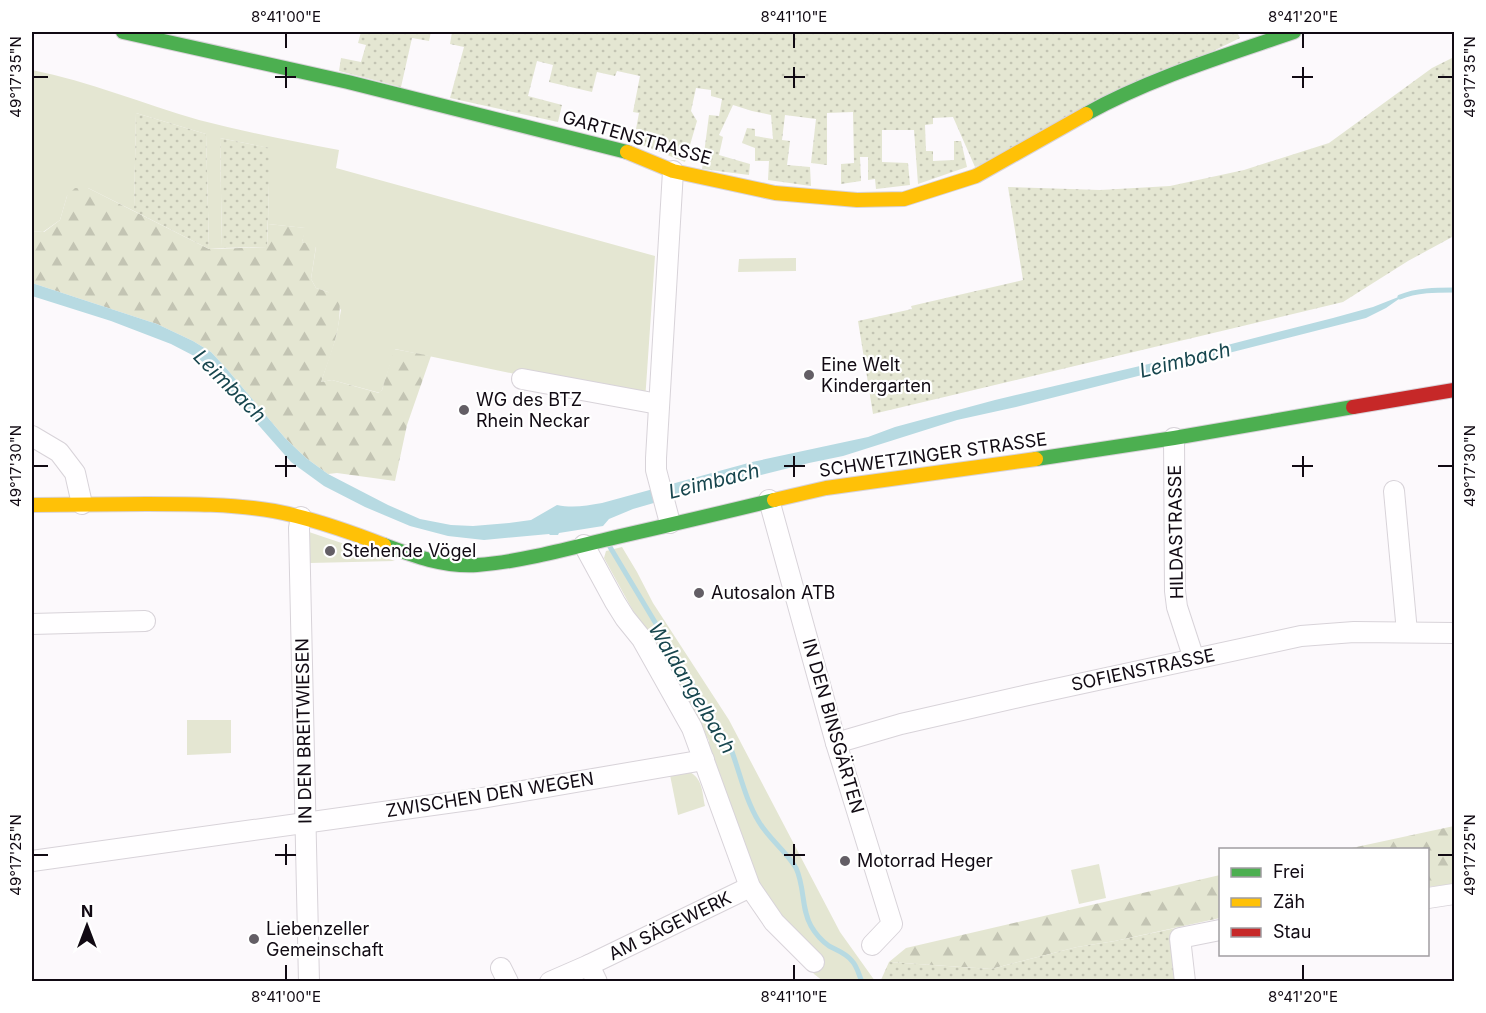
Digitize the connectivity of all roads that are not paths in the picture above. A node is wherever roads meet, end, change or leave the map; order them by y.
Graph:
1 (123, 32) edge
2 (1294, 32) edge
3 (673, 171) junction
4 (522, 379) dead end
5 (1455, 390) edge
6 (658, 404) junction
7 (32, 436) edge
8 (1174, 438) junction
9 (1394, 491) dead end
10 (768, 500) junction
11 (32, 504) edge
12 (82, 504) junction
13 (301, 517) junction
14 (670, 523) junction
15 (589, 544) junction
16 (146, 621) dead end
17 (32, 624) edge
18 (1407, 632) junction
19 (1455, 633) edge
20 (1194, 659) junction
21 (836, 743) junction
22 (704, 760) junction
23 (306, 823) junction
24 (32, 861) edge
25 (750, 887) junction
26 (1455, 894) edge
27 (1429, 898) edge
28 (1219, 930) edge
29 (872, 945) dead end
30 (814, 962) dead end
31 (593, 973) edge
32 (309, 981) edge
33 (550, 981) edge
34 (1185, 981) edge

1 - 3 street, GARTENSTRASSE
2 - 3 street, GARTENSTRASSE
3 - 6 street
4 - 6 street
5 - 8 street, SCHWETZINGER STRASSE
6 - 14 street
7 - 12 street
8 - 10 street, SCHWETZINGER STRASSE
8 - 20 street, HILDASTRASSE
9 - 18 street
10 - 14 street, SCHWETZINGER STRASSE
10 - 21 street, IN DEN BINSGÄRTEN
11 - 12 street, SCHWETZINGER STRASSE
12 - 13 street, SCHWETZINGER STRASSE
13 - 15 street, SCHWETZINGER STRASSE
13 - 23 street, IN DEN BREITWIESEN
14 - 15 street, SCHWETZINGER STRASSE
15 - 22 street
16 - 17 street
18 - 19 street, SOFIENSTRASSE
18 - 20 street, SOFIENSTRASSE
20 - 21 street, SOFIENSTRASSE
21 - 29 street, IN DEN BINSGÄRTEN
22 - 23 street, ZWISCHEN DEN WEGEN
22 - 25 street, AM SÄGEWERK
23 - 24 street, ZWISCHEN DEN WEGEN
23 - 32 street, IN DEN BREITWIESEN
25 - 30 street, AM SÄGEWERK
25 - 31 street, AM SÄGEWERK
26 - 27 street
28 - 34 street
31 - 33 street, AM SÄGEWERK

